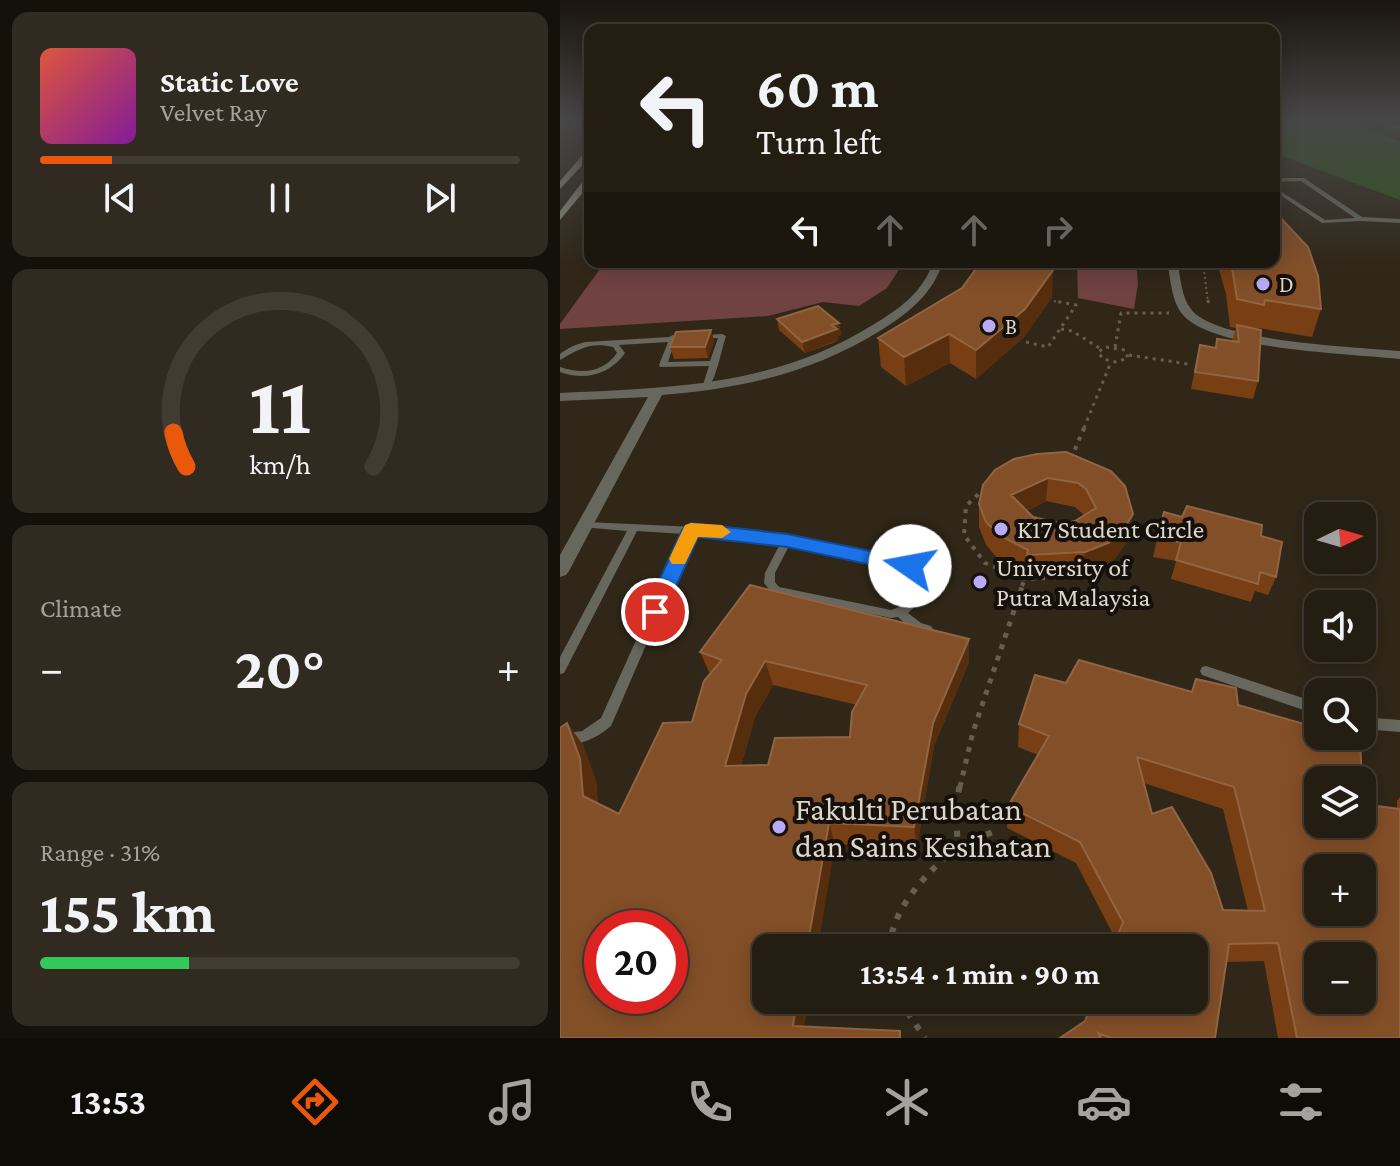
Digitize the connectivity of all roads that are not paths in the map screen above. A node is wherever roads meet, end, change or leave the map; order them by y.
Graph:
1 (575, 169) edge
2 (1280, 180) edge
3 (560, 186) edge
4 (584, 186) edge
5 (1280, 193) edge
6 (560, 217) edge
7 (1361, 219) junction
8 (1400, 221) edge
9 (936, 268) edge
10 (1174, 268) edge
11 (673, 337) junction
12 (609, 343) junction
13 (1400, 355) edge
14 (560, 358) edge
15 (715, 363) junction
16 (561, 371) edge
17 (706, 388) junction
18 (657, 392) junction
19 (562, 400) edge
20 (586, 525) junction
21 (634, 527) junction
22 (691, 530) junction
23 (787, 540) junction
24 (560, 571) edge
25 (902, 614) junction
26 (945, 635) edge
27 (560, 669) edge
28 (1206, 671) dead end
29 (1304, 704) edge
30 (1376, 724) edge
31 (1400, 726) edge
32 (560, 740) edge

1 - 3 main road
2 - 7 lane
4 - 6 main road
5 - 7 lane
7 - 8 lane
9 - 17 street
10 - 13 street
11 - 12 lane
11 - 15 lane
11 - 15 lane
12 - 14 lane
12 - 16 lane
15 - 17 lane
17 - 18 street
18 - 19 street
18 - 20 street
20 - 21 lane
20 - 24 street
21 - 22 lane
21 - 27 lane
22 - 23 lane
22 - 32 lane
23 - 25 lane
23 - 25 lane
25 - 26 lane
28 - 29 lane
30 - 31 lane

